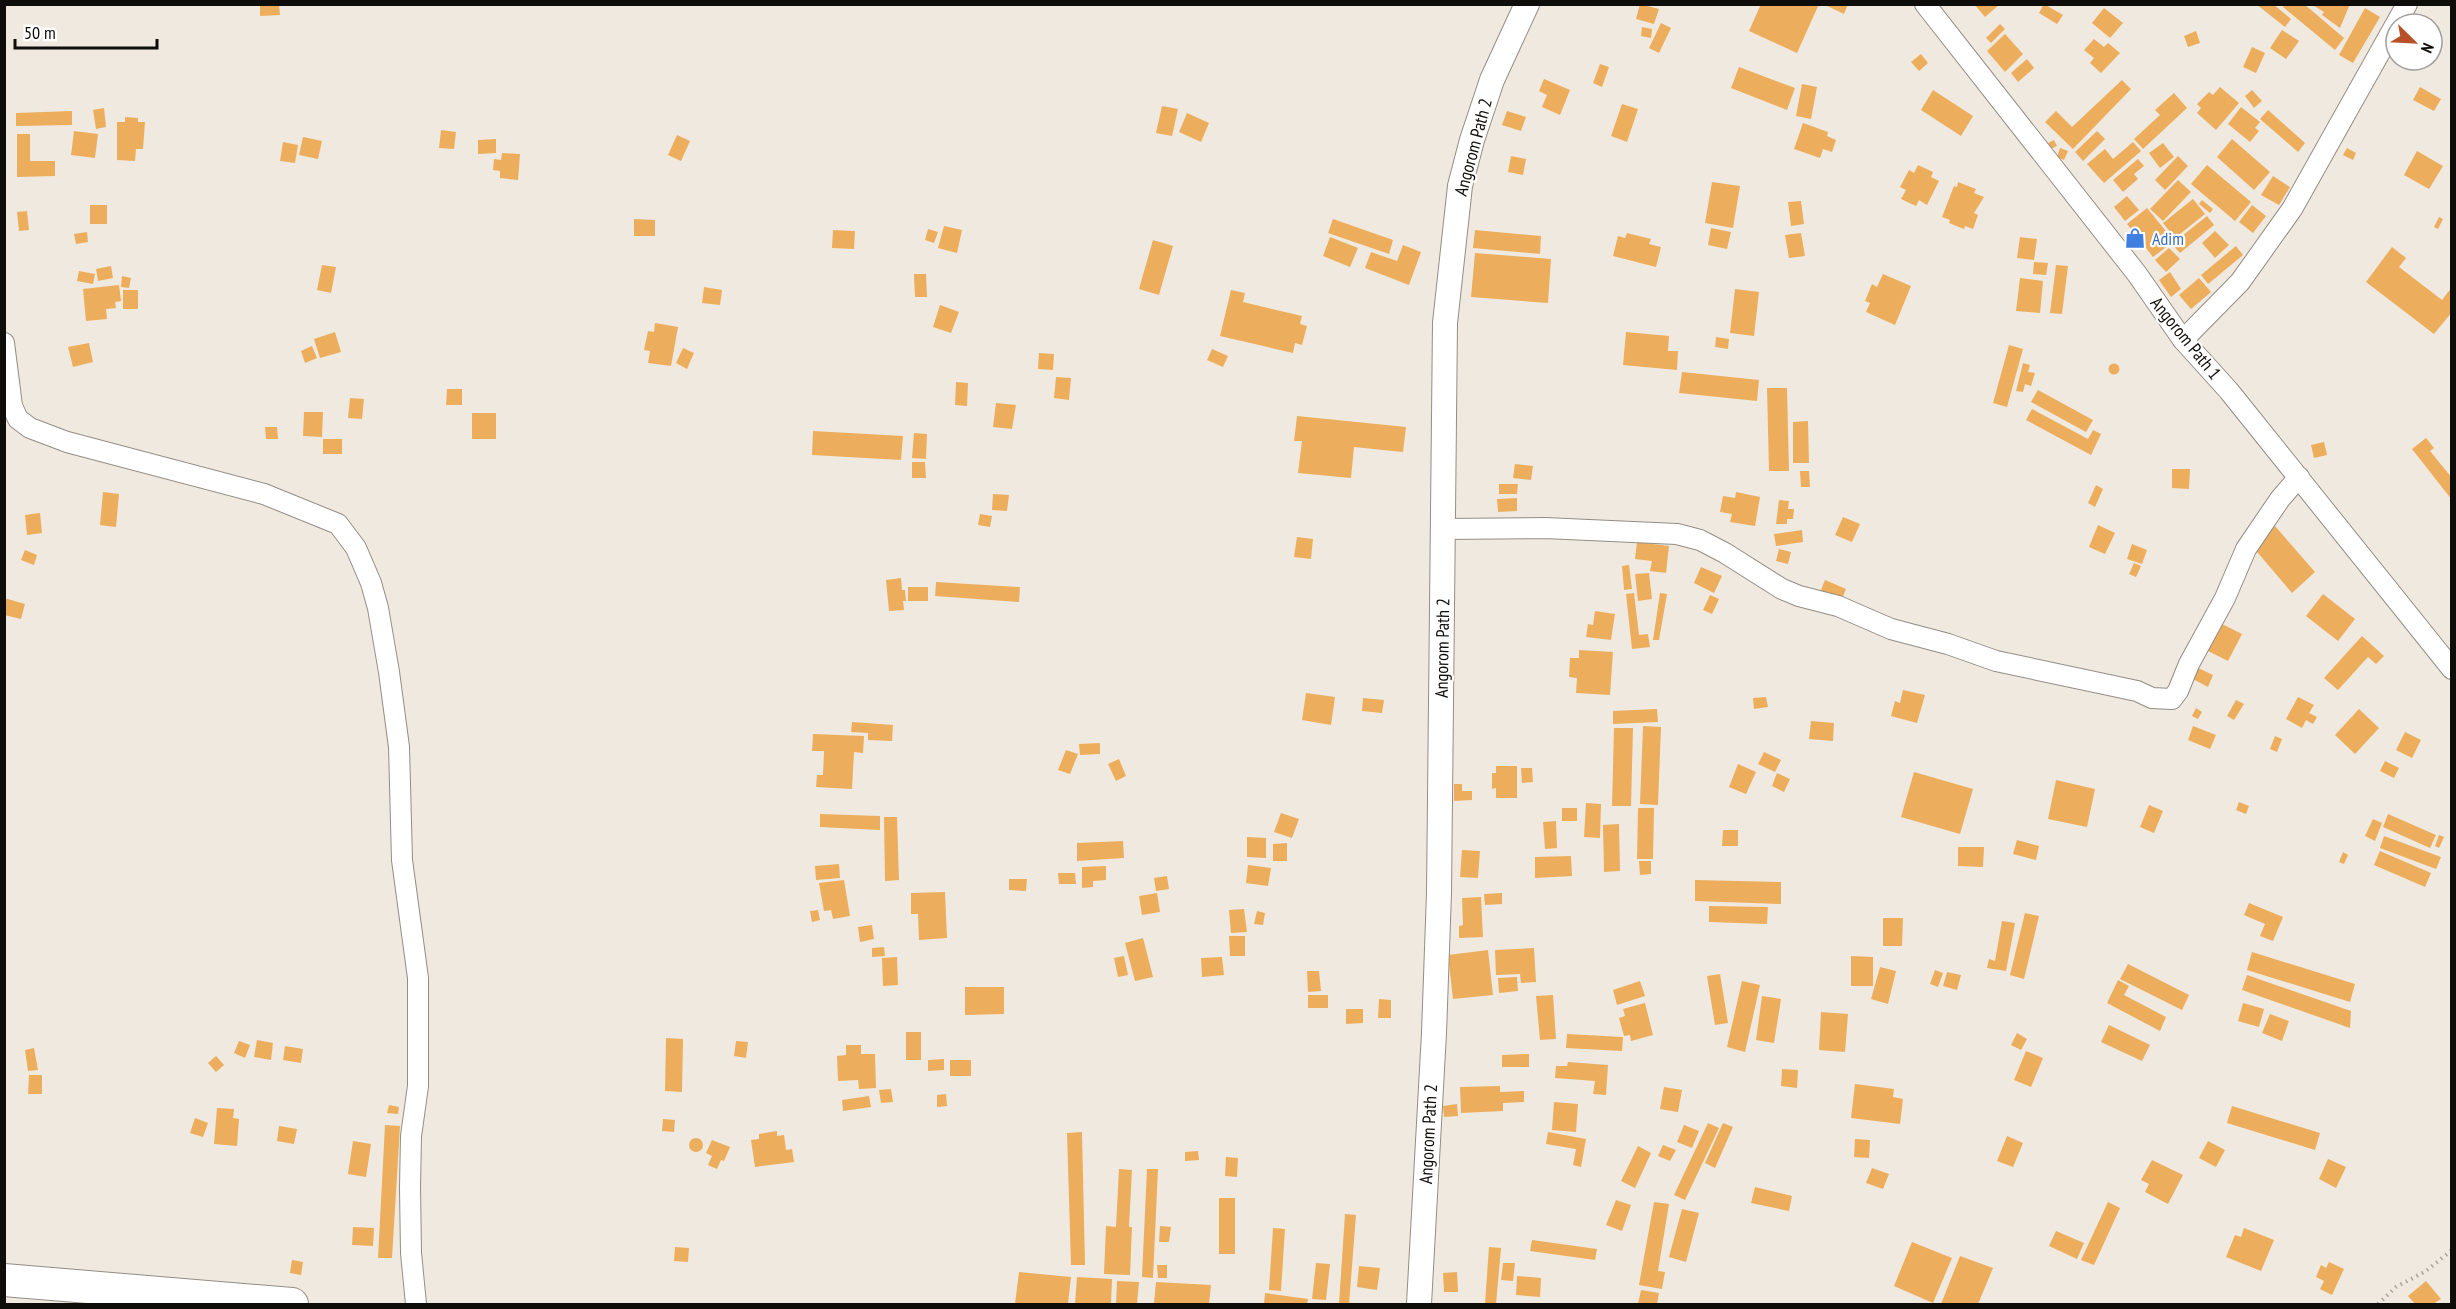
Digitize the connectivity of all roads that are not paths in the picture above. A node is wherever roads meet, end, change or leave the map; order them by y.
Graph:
1 (1527, 4) edge
2 (1925, 4) edge
3 (2407, 4) edge
4 (2183, 340) junction
5 (4, 343) edge
6 (11, 421) edge
7 (2299, 477) junction
8 (1444, 529) junction
9 (2451, 669) edge
10 (4, 1280) edge
11 (292, 1305) edge
12 (417, 1305) edge
13 (1419, 1305) edge

1 - 8 street, Angorom Path 2
2 - 4 street, Angorom Path 1
3 - 4 street
4 - 7 street, Angorom Path 1
5 - 6 street
6 - 12 street
7 - 8 street
7 - 9 street, Angorom Path 1
8 - 13 street, Angorom Path 2
10 - 11 highway

